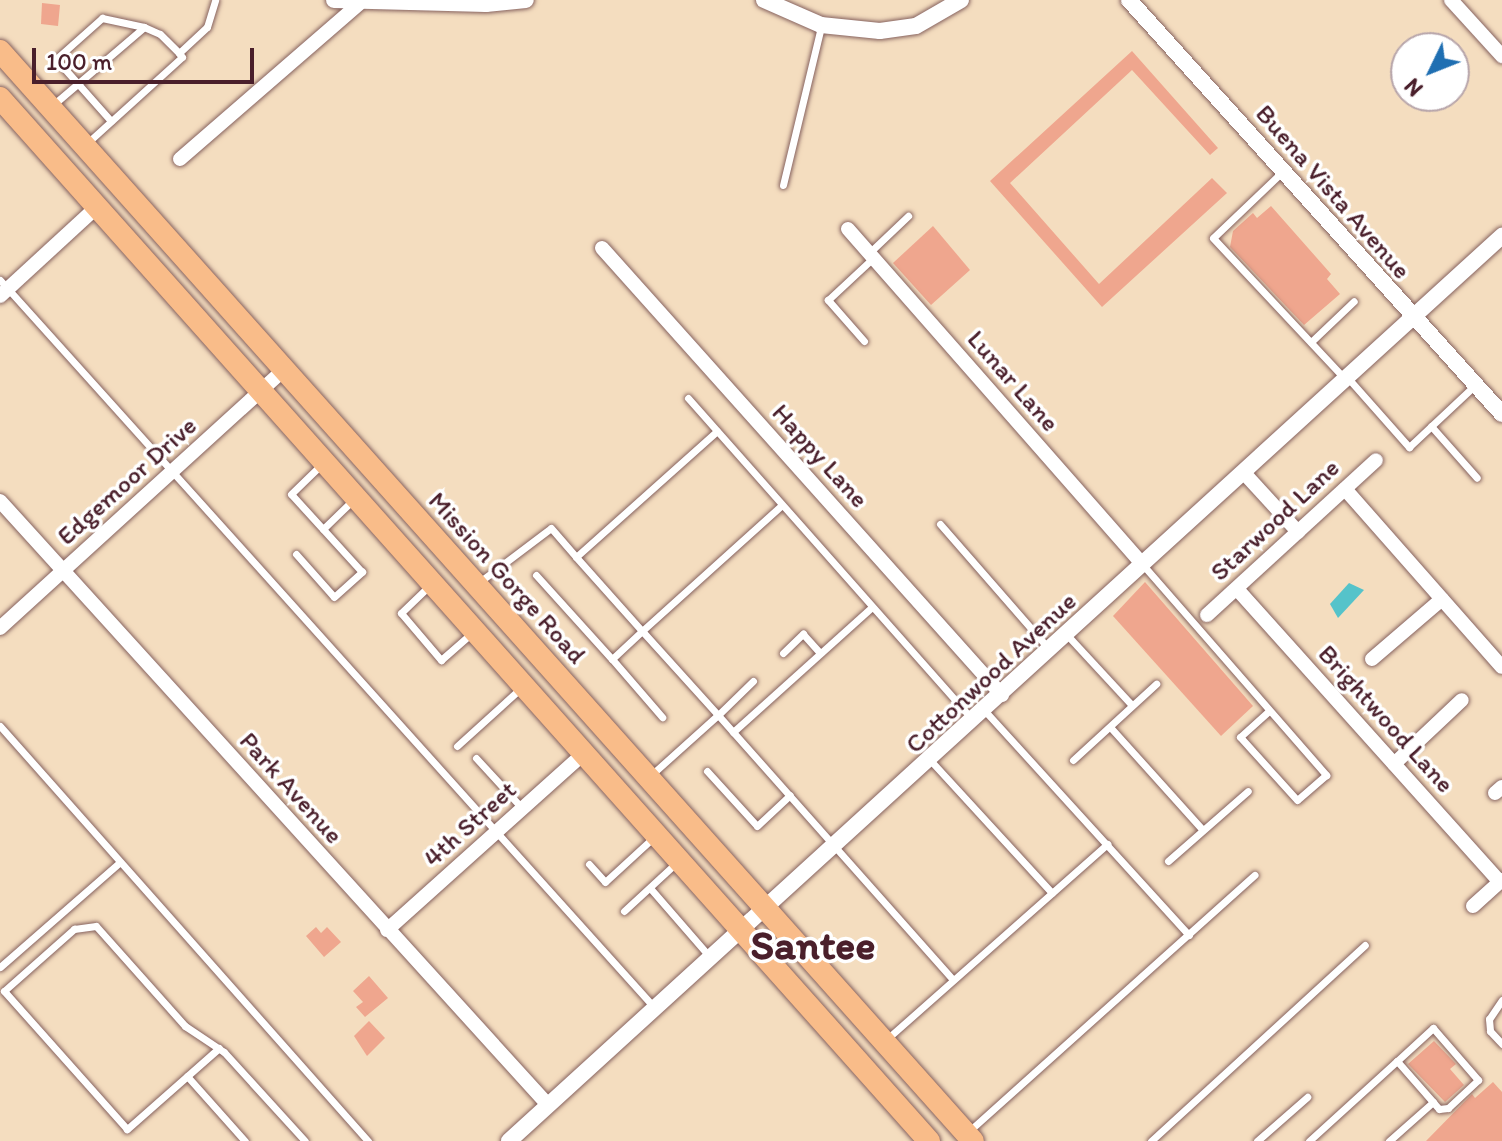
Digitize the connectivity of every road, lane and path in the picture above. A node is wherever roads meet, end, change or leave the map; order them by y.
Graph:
1 (215, 0) edge
2 (334, 0) edge
3 (526, 0) edge
4 (764, 0) edge
5 (961, 0) edge
6 (1129, 0) edge
7 (1451, 0) edge
8 (359, 4) junction
9 (821, 25) junction
10 (144, 27) junction
11 (0, 51) edge
12 (179, 53) junction
13 (1502, 56) edge
14 (78, 83) junction
15 (0, 98) edge
16 (51, 106) junction
17 (111, 121) junction
18 (86, 144) junction
19 (180, 159) dead end
20 (1284, 171) junction
21 (783, 185) dead end
22 (98, 206) junction
23 (908, 216) dead end
24 (848, 229) dead end
25 (1502, 236) edge
26 (602, 248) dead end
27 (871, 255) junction
28 (3, 288) edge
29 (1354, 301) dead end
30 (1412, 319) junction
31 (864, 341) dead end
32 (1311, 342) junction
33 (285, 369) junction
34 (1346, 378) junction
35 (1476, 384) junction
36 (260, 392) junction
37 (688, 398) dead end
38 (1502, 414) edge
39 (1431, 426) junction
40 (717, 431) junction
41 (1376, 460) dead end
42 (324, 462) junction
43 (173, 473) junction
44 (1244, 473) junction
45 (1477, 478) dead end
46 (1345, 489) junction
47 (355, 497) junction
48 (0, 501) edge
49 (782, 505) junction
50 (940, 524) dead end
51 (323, 529) junction
52 (1298, 532) junction
53 (296, 554) dead end
54 (576, 557) junction
55 (1143, 565) junction
56 (64, 571) junction
57 (536, 575) dead end
58 (432, 583) junction
59 (476, 585) junction
60 (1237, 589) junction
61 (1442, 599) junction
62 (872, 607) junction
63 (1207, 615) dead end
64 (0, 628) edge
65 (475, 631) junction
66 (642, 631) junction
67 (1067, 635) junction
68 (1050, 650) junction
69 (783, 653) dead end
70 (820, 653) junction
71 (612, 659) junction
72 (1372, 659) dead end
73 (1502, 667) edge
74 (753, 681) dead end
75 (1156, 684) dead end
76 (523, 685) junction
77 (1002, 695) junction
78 (1462, 700) dead end
79 (1131, 704) junction
80 (1269, 711) junction
81 (718, 715) junction
82 (979, 716) junction
83 (662, 717) dead end
84 (0, 726) edge
85 (1111, 728) junction
86 (733, 732) junction
87 (457, 746) dead end
88 (584, 753) junction
89 (476, 758) dead end
90 (1073, 760) dead end
91 (931, 761) junction
92 (1394, 764) junction
93 (707, 771) dead end
94 (648, 778) junction
95 (1248, 791) dead end
96 (790, 795) junction
97 (523, 809) junction
98 (1203, 830) junction
99 (499, 831) junction
100 (657, 834) junction
101 (1107, 844) junction
102 (835, 848) junction
103 (680, 860) junction
104 (1168, 861) dead end
105 (120, 862) junction
106 (589, 864) dead end
107 (1254, 875) dead end
108 (1501, 881) edge
109 (650, 888) junction
110 (1052, 893) junction
111 (1473, 906) dead end
112 (765, 910) junction
113 (624, 911) dead end
114 (387, 930) junction
115 (743, 931) junction
116 (1189, 935) junction
117 (1365, 945) dead end
118 (712, 959) junction
119 (0, 967) edge
120 (953, 980) junction
121 (1502, 1000) edge
122 (656, 1009) junction
123 (884, 1042) junction
124 (1502, 1044) edge
125 (219, 1048) junction
126 (1397, 1061) junction
127 (187, 1076) junction
128 (1307, 1097) dead end
129 (1433, 1102) junction
130 (548, 1105) junction
131 (970, 1137) edge
132 (245, 1141) edge
133 (305, 1141) edge
134 (368, 1141) edge
135 (509, 1141) edge
136 (929, 1141) edge
137 (1151, 1141) edge
138 (1257, 1141) edge
139 (1309, 1141) edge
140 (1389, 1141) edge

1 - 12 lane
2 - 8 street
3 - 8 street
4 - 9 street
5 - 9 street
6 - 20 street, Buena Vista Avenue
7 - 13 street
8 - 19 street
9 - 21 lane
10 - 12 lane
10 - 14 lane
10 - 14 lane
11 - 16 main road, Mission Gorge Road
12 - 17 lane
14 - 16 lane
14 - 17 lane
15 - 22 main road
16 - 18 main road, Mission Gorge Road
17 - 18 lane
18 - 33 main road, Mission Gorge Road
20 - 30 street, Buena Vista Avenue
20 - 32 lane
22 - 28 street
22 - 36 main road
23 - 27 lane
24 - 27 street, Lunar Lane
25 - 30 street, Cottonwood Avenue
26 - 77 street, Happy Lane
27 - 31 lane
27 - 55 street, Lunar Lane
28 - 43 lane
29 - 32 lane
30 - 34 street, Cottonwood Avenue
30 - 35 street, Buena Vista Avenue
32 - 34 lane
33 - 36 street, Edgemoor Drive
33 - 59 main road, Mission Gorge Road
34 - 39 lane
34 - 44 street, Cottonwood Avenue
35 - 38 street, Buena Vista Avenue
35 - 39 lane
36 - 42 main road
36 - 43 street, Edgemoor Drive
37 - 40 lane
39 - 45 lane
40 - 49 lane
40 - 54 lane
41 - 46 street, Starwood Lane
42 - 47 main road
42 - 51 lane
43 - 56 street, Edgemoor Drive
43 - 99 lane
44 - 52 street
44 - 55 street, Cottonwood Avenue
46 - 52 street, Starwood Lane
46 - 61 street
47 - 51 lane
47 - 58 main road
48 - 56 street, Park Avenue
49 - 62 lane
49 - 66 lane
50 - 68 lane
51 - 53 lane
52 - 60 street, Starwood Lane
54 - 59 lane
54 - 66 lane
55 - 67 street, Cottonwood Avenue
55 - 80 lane
56 - 64 street, Edgemoor Drive
56 - 114 street, Park Avenue
57 - 71 lane
58 - 65 main road
58 - 65 lane
59 - 94 main road, Mission Gorge Road
60 - 63 street, Starwood Lane
60 - 92 street, Brightwood Lane
61 - 72 street
61 - 73 street
62 - 70 lane
62 - 82 lane
65 - 76 main road
66 - 71 lane
66 - 81 lane
67 - 68 street, Cottonwood Avenue
67 - 79 lane
68 - 77 street, Cottonwood Avenue
69 - 70 lane
70 - 86 lane
71 - 83 lane
74 - 81 lane
75 - 79 lane
76 - 87 lane
76 - 88 main road
77 - 82 street, Cottonwood Avenue
78 - 92 street
79 - 85 lane
80 - 80 lane
81 - 86 lane
81 - 94 lane
82 - 91 street, Cottonwood Avenue
82 - 101 lane
84 - 105 lane
85 - 90 lane
85 - 98 lane
86 - 96 lane
88 - 97 street, 4th Street
88 - 100 main road
89 - 97 lane
91 - 102 street, Cottonwood Avenue
91 - 110 lane
92 - 108 street, Brightwood Lane
93 - 96 lane
94 - 112 main road, Mission Gorge Road
95 - 98 lane
96 - 102 lane
97 - 99 street, 4th Street
98 - 104 lane
99 - 114 street, 4th Street
99 - 122 lane
100 - 103 main road
100 - 106 lane
101 - 110 lane
101 - 116 lane
102 - 112 street, Cottonwood Avenue
102 - 120 lane
103 - 109 lane
103 - 115 main road
105 - 119 lane
105 - 134 lane
107 - 116 lane
108 - 111 street
109 - 113 lane
109 - 118 lane
110 - 120 lane
112 - 115 street, Cottonwood Avenue
112 - 123 main road, Mission Gorge Road
114 - 130 street, Park Avenue
115 - 118 street, Cottonwood Avenue
115 - 136 main road
116 - 131 lane
117 - 137 lane
118 - 122 street, Cottonwood Avenue
120 - 123 lane
121 - 124 lane
122 - 130 street, Cottonwood Avenue
123 - 131 main road, Mission Gorge Road
125 - 127 lane
125 - 127 lane
125 - 133 lane
126 - 129 lane
126 - 129 lane
126 - 139 lane
127 - 132 lane
128 - 138 lane
129 - 140 lane
130 - 135 street, Cottonwood Avenue

